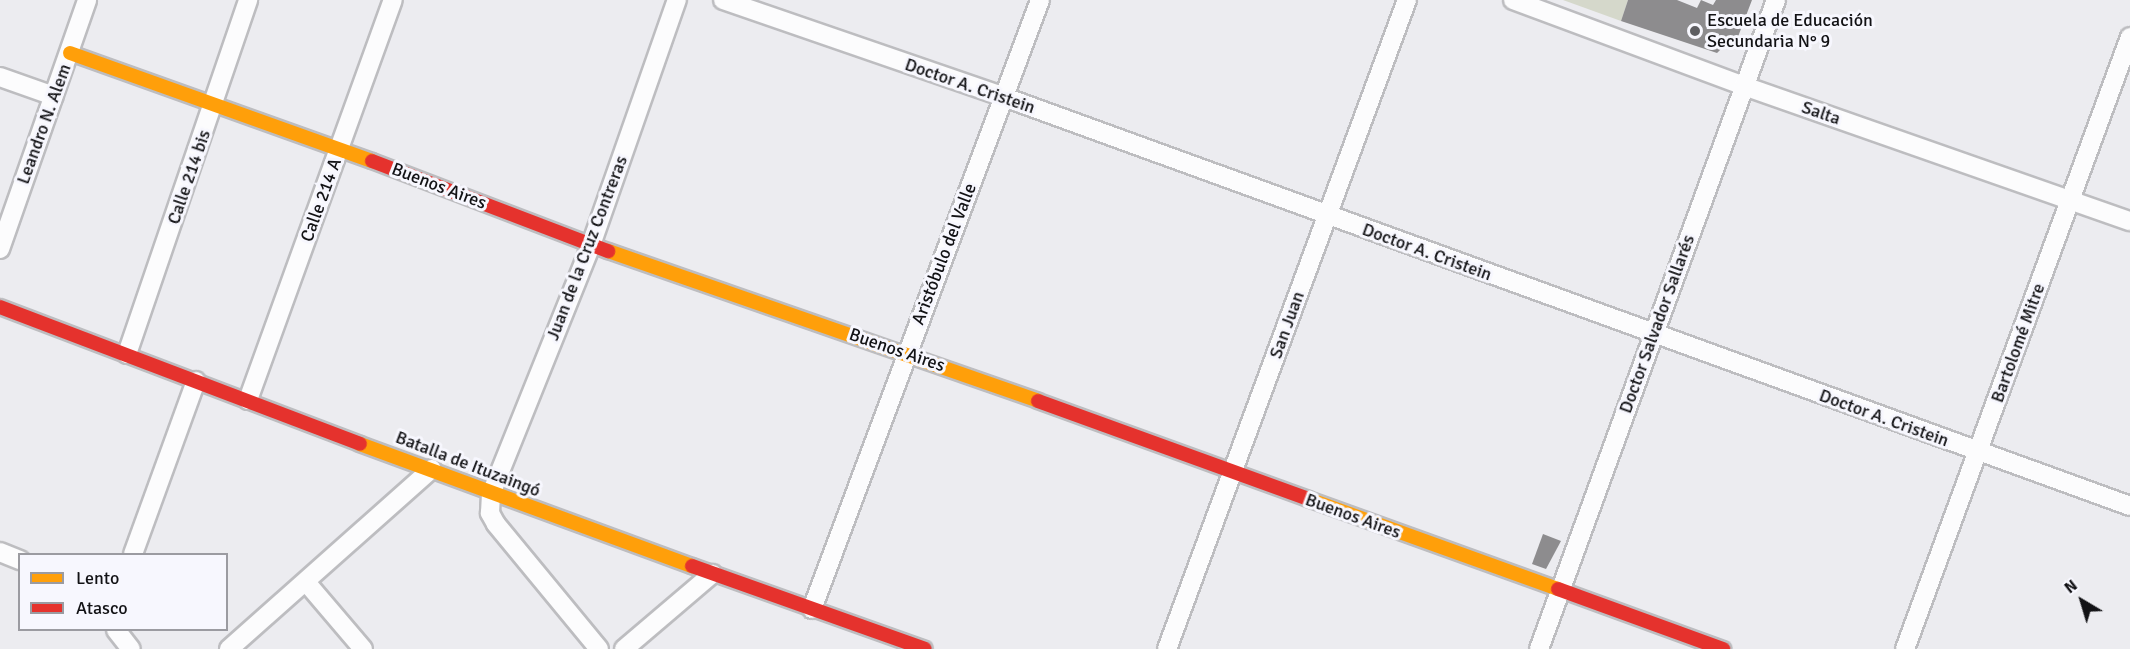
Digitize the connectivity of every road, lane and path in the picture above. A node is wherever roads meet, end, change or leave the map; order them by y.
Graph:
1 (87, 0) edge
2 (248, 0) edge
3 (393, 0) edge
4 (678, 0) edge
5 (723, 0) edge
6 (1040, 0) edge
7 (1407, 0) edge
8 (1513, 0) edge
9 (1776, 0) edge
10 (2130, 37) edge
11 (70, 52) junction
12 (0, 76) edge
13 (1744, 86) junction
14 (54, 96) junction
15 (1004, 97) junction
16 (214, 106) junction
17 (340, 149) junction
18 (2072, 199) junction
19 (1326, 215) junction
20 (2130, 221) edge
21 (591, 245) junction
22 (0, 249) edge
23 (0, 307) edge
24 (1653, 335) junction
25 (906, 352) junction
26 (128, 354) junction
27 (196, 381) junction
28 (248, 400) junction
29 (1978, 452) junction
30 (432, 469) junction
31 (1234, 474) junction
32 (491, 494) junction
33 (2130, 506) edge
34 (0, 552) edge
35 (134, 553) edge
36 (18, 559) edge
37 (712, 574) junction
38 (306, 582) junction
39 (1560, 591) junction
40 (812, 609) junction
41 (117, 631) edge
42 (131, 649) edge
43 (228, 649) edge
44 (363, 649) edge
45 (599, 649) edge
46 (624, 649) edge
47 (925, 649) edge
48 (1167, 649) edge
49 (1539, 649) edge
50 (1723, 649) edge
51 (1905, 649) edge

1 - 11 street, Leandro N. Alem
2 - 16 street, Calle 214 bis
3 - 17 street, Calle 214 A
4 - 21 street, Juan de la Cruz Contreras
5 - 15 street, Doctor A. Cristein
6 - 15 street, Aristóbulo del Valle
7 - 19 street, San Juan
8 - 13 street, Salta
9 - 13 street, Doctor Salvador Sallarés
10 - 18 street, Bartolomé Mitre
11 - 14 street, Leandro N. Alem
11 - 16 street, Buenos Aires
12 - 14 street
13 - 18 street, Salta
13 - 24 street, Doctor Salvador Sallarés
14 - 22 street, Leandro N. Alem
15 - 19 street, Doctor A. Cristein
15 - 25 street, Aristóbulo del Valle
16 - 17 street, Buenos Aires
16 - 26 street, Calle 214 bis
17 - 21 street, Buenos Aires
17 - 28 street, Calle 214 A
18 - 20 street, Salta
18 - 29 street, Bartolomé Mitre
19 - 24 street, Doctor A. Cristein
19 - 31 street, San Juan
21 - 25 street, Buenos Aires
21 - 32 street, Juan de la Cruz Contreras
23 - 26 street, Batalla de Ituzaingó
24 - 29 street, Doctor A. Cristein
24 - 39 street, Doctor Salvador Sallarés
25 - 31 street, Buenos Aires
25 - 40 street, Aristóbulo del Valle
26 - 27 street, Batalla de Ituzaingó
27 - 28 street, Batalla de Ituzaingó
27 - 35 street
28 - 30 street, Batalla de Ituzaingó
29 - 33 street, Doctor A. Cristein
29 - 51 street, Bartolomé Mitre
30 - 32 street, Batalla de Ituzaingó
30 - 38 street
31 - 39 street, Buenos Aires
31 - 48 street, San Juan
32 - 37 street, Batalla de Ituzaingó
32 - 45 street
34 - 36 street
37 - 40 street, Batalla de Ituzaingó
37 - 46 street
38 - 43 street
38 - 44 street
39 - 49 street, Doctor Salvador Sallarés
39 - 50 street, Buenos Aires
40 - 47 street, Batalla de Ituzaingó
41 - 42 street

